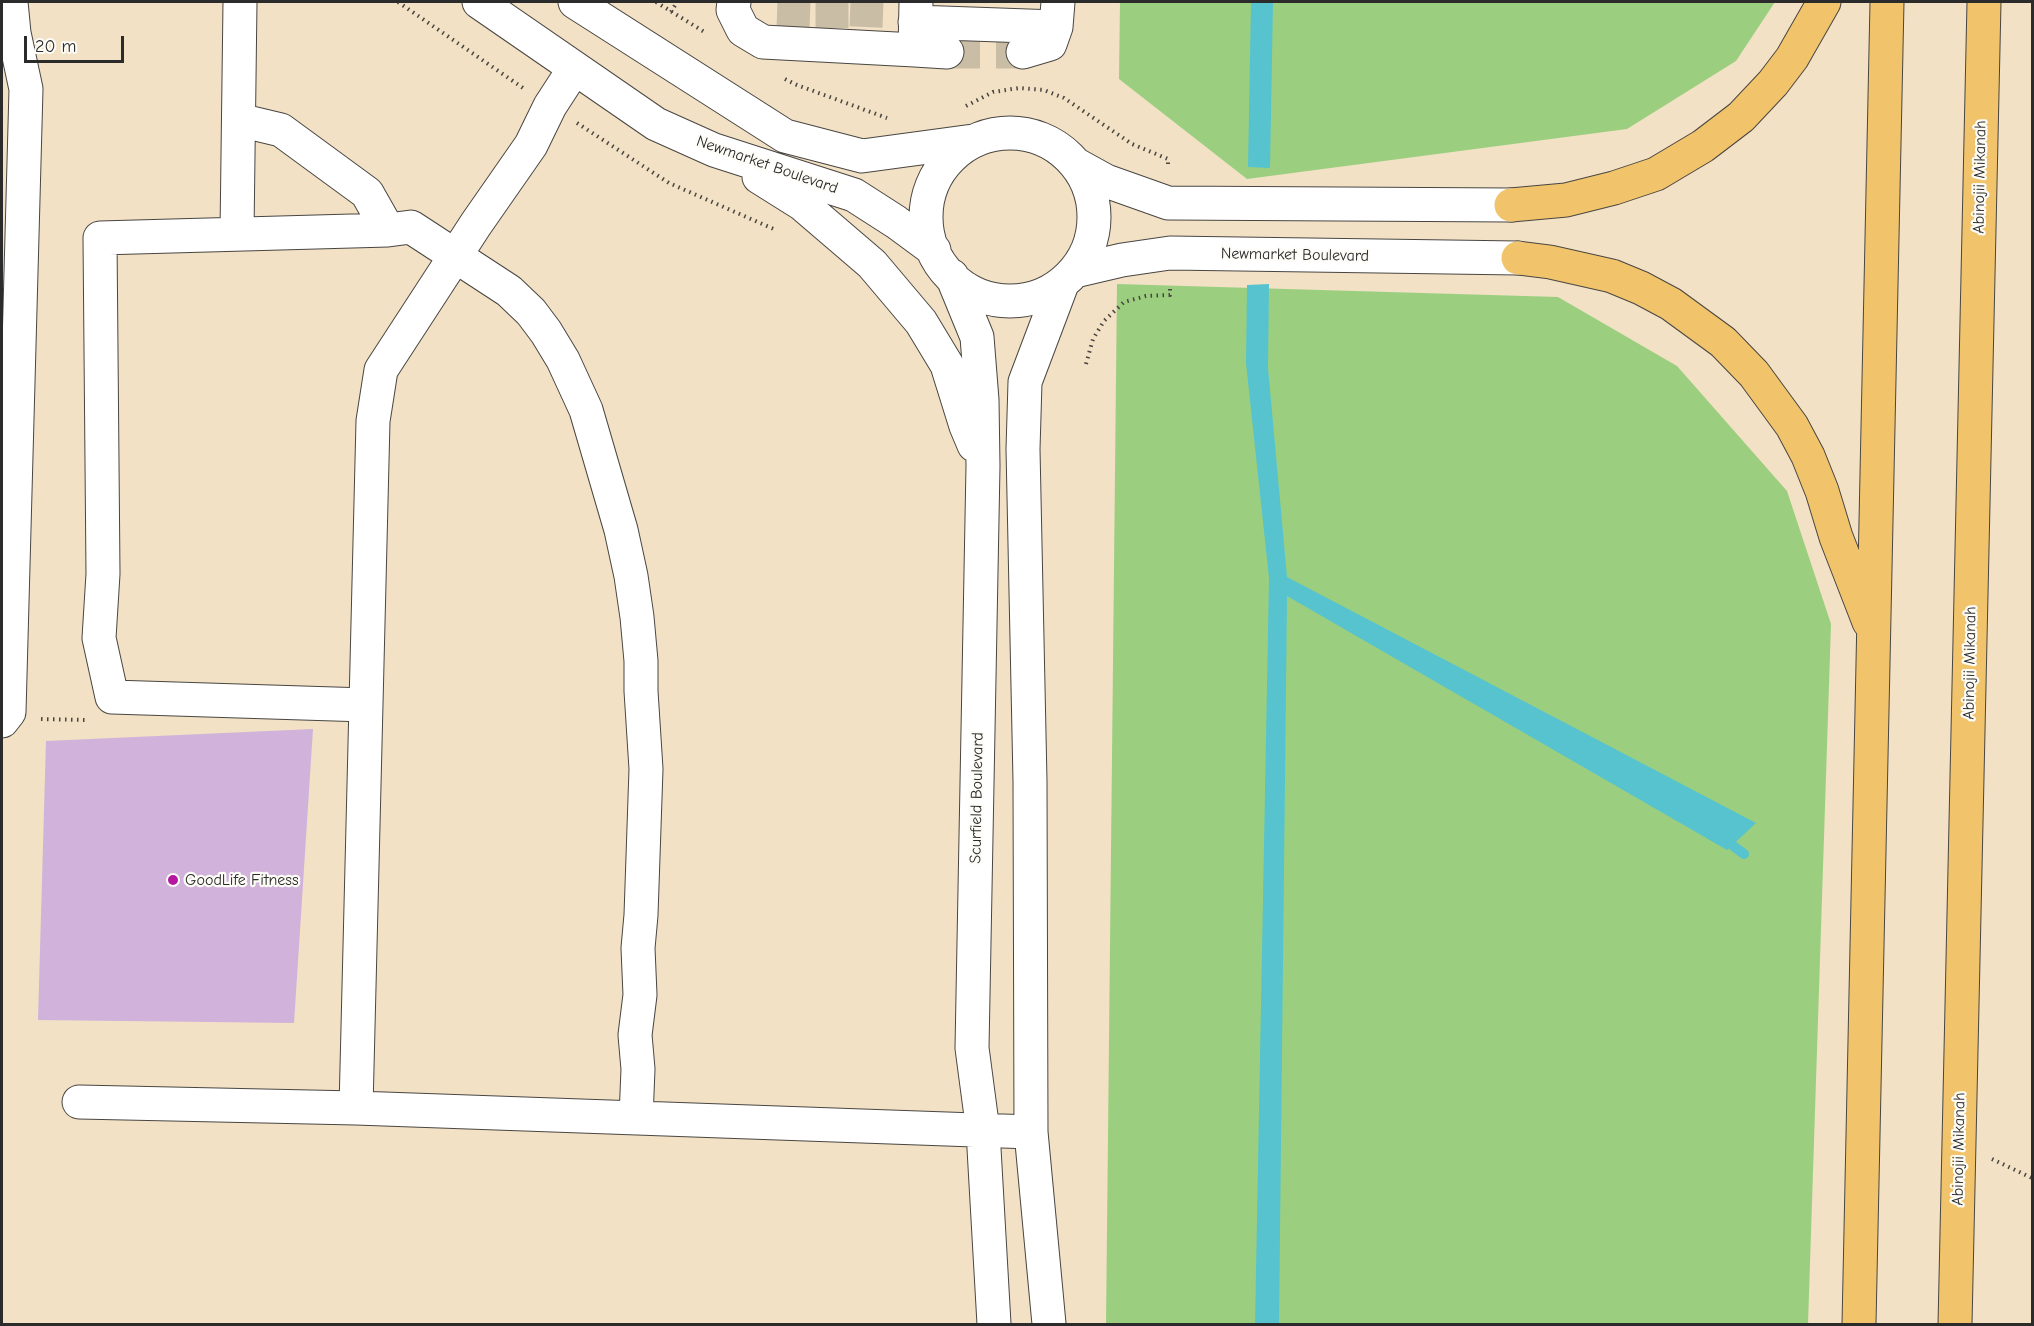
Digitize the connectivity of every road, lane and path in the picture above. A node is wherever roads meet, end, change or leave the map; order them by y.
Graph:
1 (24, 2) edge
2 (240, 2) edge
3 (398, 2) edge
4 (479, 2) edge
5 (575, 2) edge
6 (656, 2) edge
7 (677, 2) edge
8 (734, 2) edge
9 (1824, 2) edge
10 (1887, 2) edge
11 (1984, 2) edge
12 (671, 12) junction
13 (617, 13) edge
14 (1057, 14) edge
15 (9, 22) edge
16 (924, 31) edge
17 (707, 34) dead end
18 (1023, 52) tunnel mouth
19 (574, 69) junction
20 (776, 74) dead end
21 (550, 106) junction
22 (962, 108) dead end
23 (889, 118) dead end
24 (239, 120) junction
25 (973, 141) junction
26 (714, 150) junction
27 (1077, 165) junction
28 (1168, 203) junction
29 (1511, 205) joint
30 (388, 230) junction
31 (780, 232) dead end
32 (237, 233) junction
33 (1170, 253) junction
34 (455, 255) junction
35 (1518, 258) joint
36 (943, 263) junction
37 (1068, 278) junction
38 (1086, 364) dead end
39 (983, 465) junction
40 (1874, 635) junction
41 (366, 705) junction
42 (2, 721) edge
43 (79, 1102) dead end
44 (356, 1108) junction
45 (636, 1118) junction
46 (983, 1131) junction
47 (1031, 1131) junction
48 (1959, 1144) junction
49 (2032, 1178) edge
50 (994, 1324) edge
51 (1049, 1324) edge
52 (1859, 1324) edge
53 (1955, 1324) edge

1 - 15 street
2 - 24 street
3 - 21 path
4 - 19 street, Newmarket Boulevard
5 - 13 street, Newmarket Boulevard
6 - 12 path
7 - 12 path
8 - 16 street
9 - 29 main road
10 - 40 main road
11 - 48 main road, Abinojii Mikanah
12 - 17 path
13 - 25 street, Newmarket Boulevard
14 - 16 street
14 - 18 street
15 - 42 street
19 - 21 street
19 - 26 street, Newmarket Boulevard
20 - 23 path
21 - 31 path
21 - 34 street
22 - 28 path
24 - 30 street
24 - 32 street
25 - 27 street
25 - 36 street
26 - 36 street, Newmarket Boulevard
26 - 39 street
27 - 28 street
27 - 37 street
28 - 29 street
30 - 32 street
30 - 34 street
32 - 41 street
33 - 35 street, Newmarket Boulevard
33 - 37 street, Newmarket Boulevard
33 - 38 path
34 - 41 street
34 - 45 street
35 - 40 main road
36 - 37 street
36 - 39 street, Scurfield Boulevard
37 - 47 street
39 - 46 street, Scurfield Boulevard
40 - 52 main road
41 - 44 street
43 - 44 street
44 - 45 street
45 - 46 street
46 - 47 street
46 - 50 street, Scurfield Boulevard
47 - 51 street
48 - 49 path
48 - 53 main road, Abinojii Mikanah

